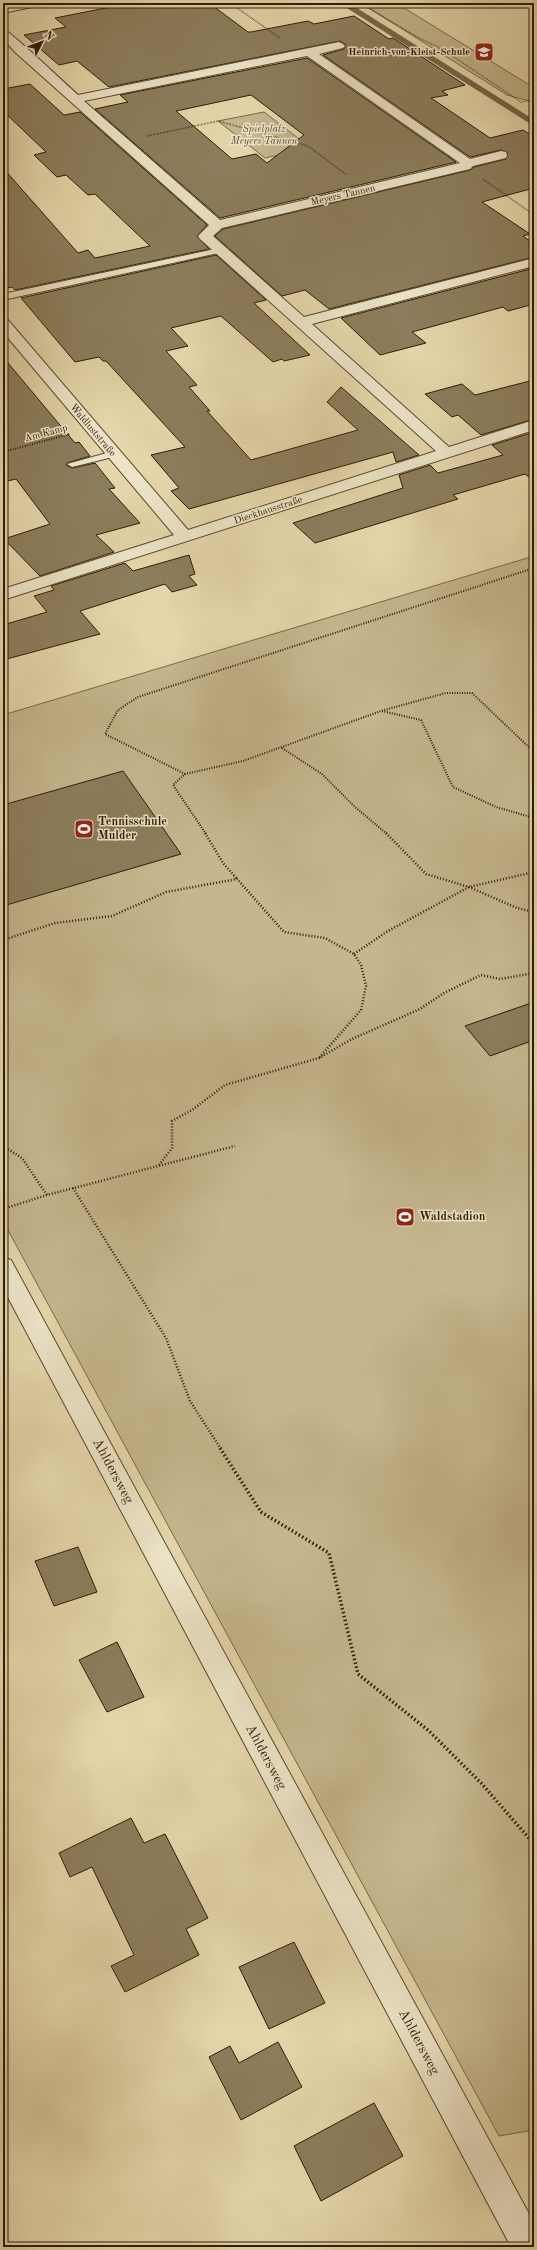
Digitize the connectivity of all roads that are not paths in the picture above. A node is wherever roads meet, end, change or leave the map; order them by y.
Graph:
1 (38, 3) edge
2 (3, 10) edge
3 (3, 32) edge
4 (339, 46) dead end
5 (306, 52) junction
6 (75, 98) junction
7 (501, 155) dead end
8 (466, 164) junction
9 (216, 225) junction
10 (220, 250) junction
11 (534, 262) edge
12 (3, 297) edge
13 (3, 322) edge
14 (300, 322) junction
15 (534, 425) edge
16 (447, 453) junction
17 (114, 454) junction
18 (72, 464) dead end
19 (184, 536) junction
20 (3, 595) edge
21 (3, 1266) edge
22 (529, 2247) edge

1 - 2 street
3 - 6 street
4 - 5 street
5 - 6 street
5 - 8 street
6 - 9 street
7 - 8 street, Meyers Tannen
8 - 9 street, Meyers Tannen
9 - 10 street
10 - 12 lane
10 - 14 street
11 - 14 street
13 - 17 street, Waldluststraße
14 - 16 street
15 - 16 street, Dieckhausstraße
16 - 19 street, Dieckhausstraße
17 - 18 lane
17 - 19 street, Waldluststraße
19 - 20 street, Dieckhausstraße
21 - 22 street, Ahldersweg

